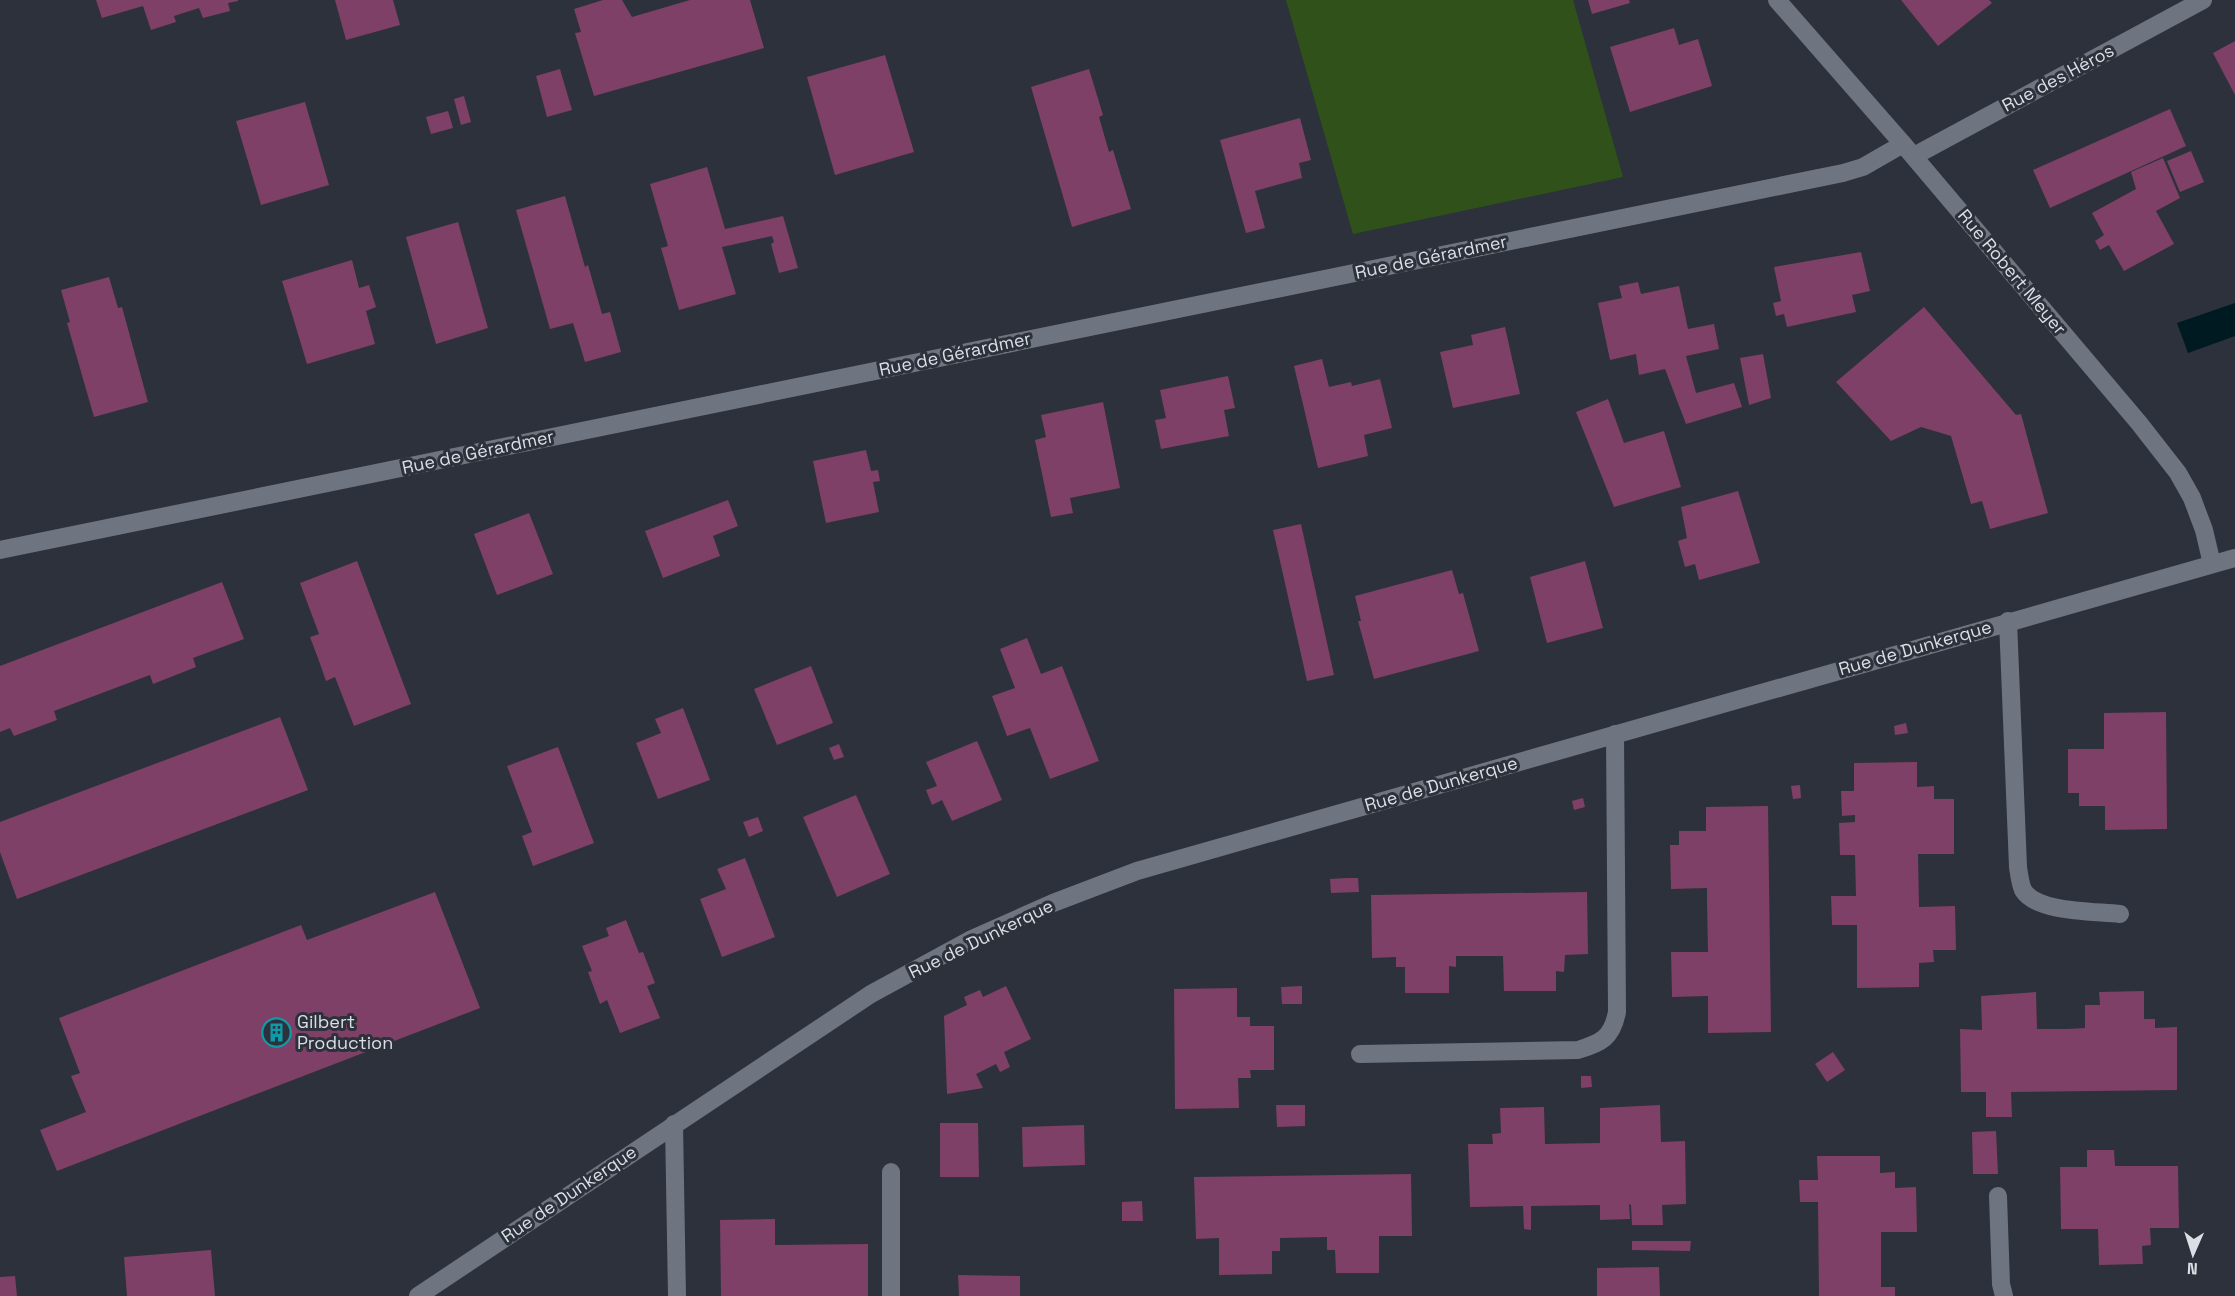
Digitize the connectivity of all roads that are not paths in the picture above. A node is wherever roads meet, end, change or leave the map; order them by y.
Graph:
1 (1777, 0) edge
2 (2203, 0) edge
3 (1909, 150) junction
4 (0, 550) edge
5 (2235, 558) edge
6 (2212, 564) junction
7 (2008, 621) junction
8 (1615, 735) junction
9 (2120, 914) dead end
10 (1360, 1053) dead end
11 (674, 1124) junction
12 (891, 1172) dead end
13 (1998, 1196) dead end
14 (418, 1296) edge
15 (677, 1296) edge
16 (891, 1296) edge
17 (2004, 1296) edge

1 - 3 street, Rue Robert Meyer
2 - 3 street, Rue des Héros
3 - 4 street, Rue de Gérardmer
3 - 6 street, Rue Robert Meyer
5 - 6 street, Rue de Dunkerque
6 - 7 street, Rue de Dunkerque
7 - 8 street, Rue de Dunkerque
7 - 9 street, Rue de Dunkerque
8 - 10 street
8 - 11 street, Rue de Dunkerque
11 - 14 street, Rue de Dunkerque
11 - 15 street
12 - 16 street
13 - 17 street

